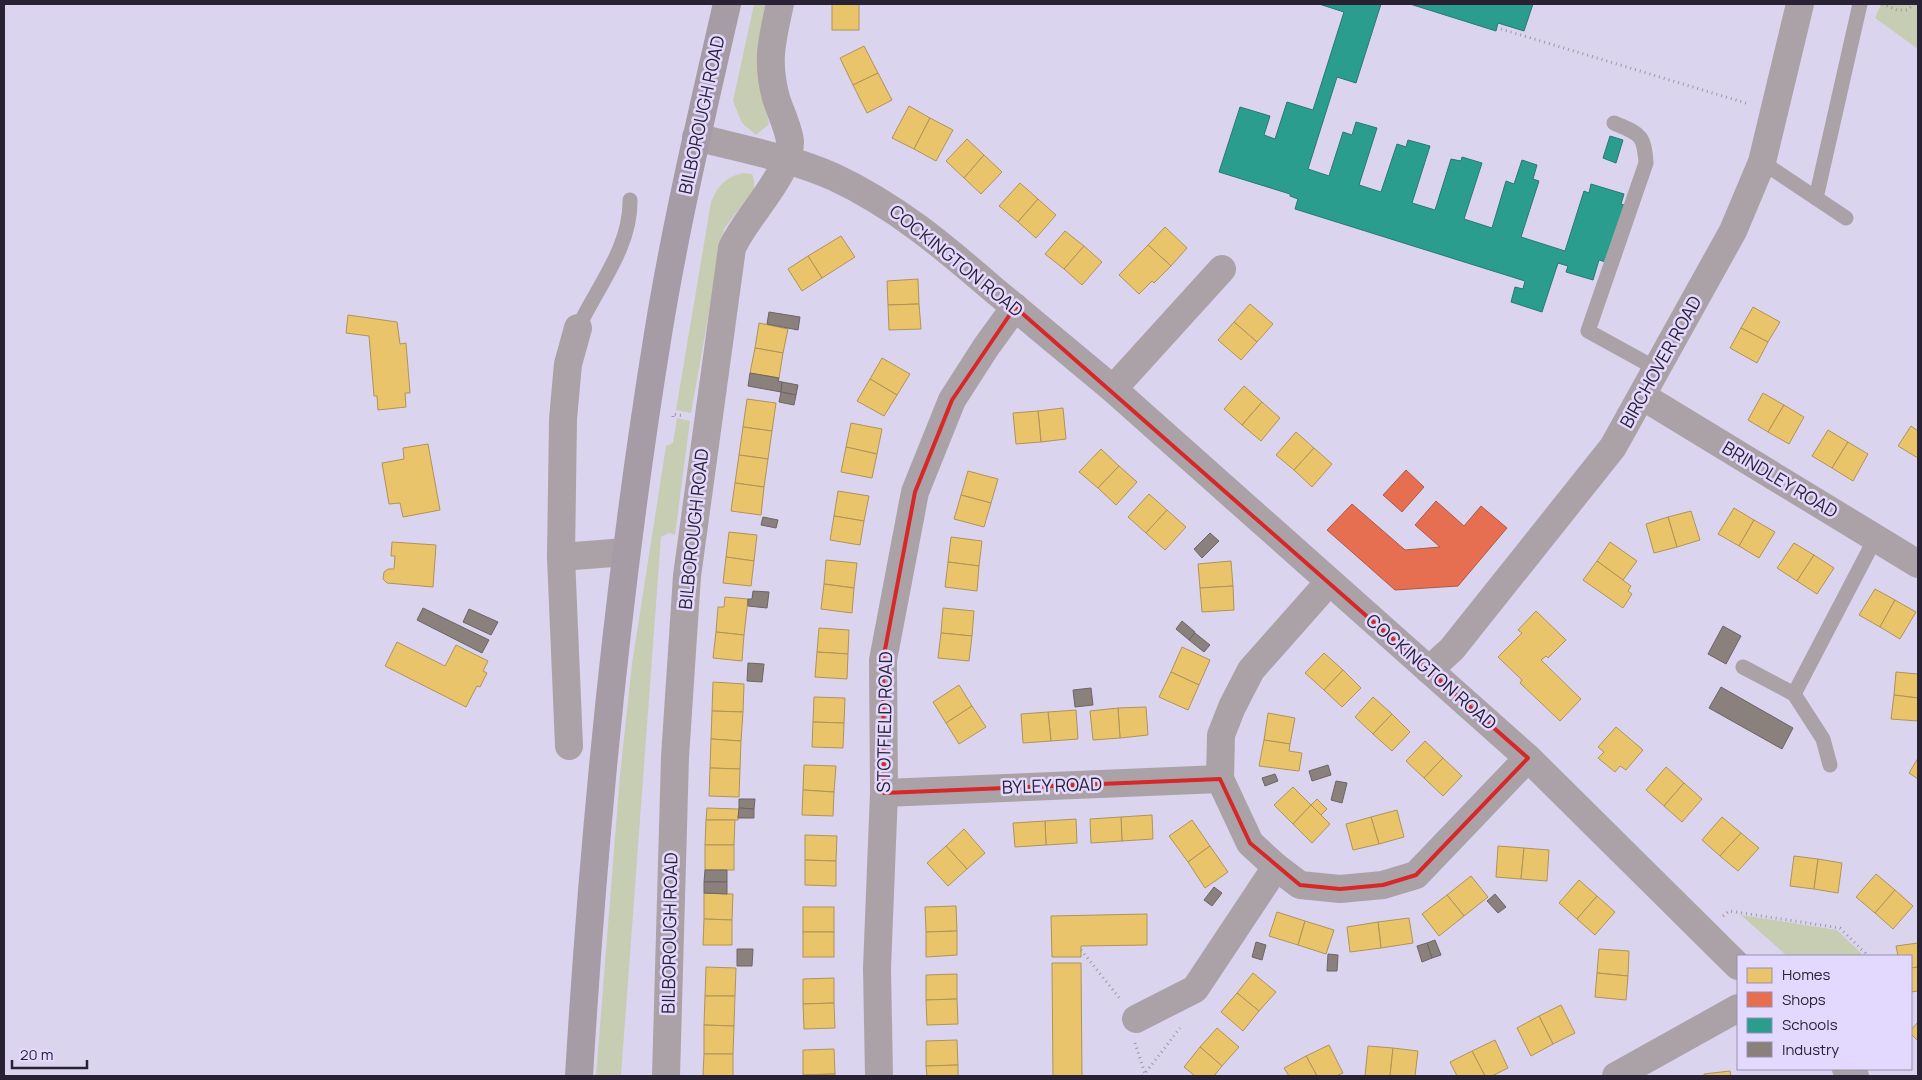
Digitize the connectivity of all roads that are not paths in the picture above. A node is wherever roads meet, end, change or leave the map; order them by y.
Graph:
1 (727, 4) edge
2 (780, 4) edge
3 (1800, 4) edge
4 (1860, 4) edge
5 (1614, 123) dead end
6 (696, 137) junction
7 (786, 160) junction
8 (1762, 162) junction
9 (1816, 198) junction
10 (630, 200) dead end
11 (1846, 218) dead end
12 (1222, 269) dead end
13 (1015, 307) junction
14 (578, 328) joint
15 (1657, 369) junction
16 (1114, 388) junction
17 (1642, 396) junction
18 (1876, 537) junction
19 (626, 552) junction
20 (561, 557) junction
21 (1918, 564) edge
22 (1329, 582) junction
23 (1743, 666) dead end
24 (1429, 670) junction
25 (1794, 694) junction
26 (569, 746) dead end
27 (1528, 758) junction
28 (1830, 765) dead end
29 (1220, 778) junction
30 (884, 793) junction
31 (1276, 867) junction
32 (1737, 965) edge
33 (1737, 1009) edge
34 (1136, 1019) road end
35 (578, 1076) edge
36 (666, 1076) edge
37 (879, 1076) edge
38 (1616, 1076) edge

1 - 6 main road, BILBOROUGH ROAD
2 - 7 street, BILBOROUGH ROAD
3 - 8 street, BIRCHOVER ROAD
4 - 9 lane
5 - 15 lane
6 - 7 street, COCKINGTON ROAD
6 - 19 main road, BILBOROUGH ROAD
7 - 13 street, COCKINGTON ROAD
7 - 36 street, BILBOROUGH ROAD
8 - 9 lane
8 - 15 street, BIRCHOVER ROAD
9 - 11 lane
10 - 14 lane
12 - 16 street
13 - 16 street, COCKINGTON ROAD
13 - 30 street, STOTFIELD ROAD
14 - 20 street
15 - 17 street, BIRCHOVER ROAD
16 - 22 street, COCKINGTON ROAD
17 - 18 street, BRINDLEY ROAD
17 - 24 street, BIRCHOVER ROAD
18 - 21 street, BRINDLEY ROAD
18 - 25 lane
19 - 20 street
19 - 35 main road, BILBOROUGH ROAD
20 - 26 street
22 - 24 street, COCKINGTON ROAD
22 - 29 street
23 - 25 lane
24 - 27 street, COCKINGTON ROAD
25 - 28 lane
27 - 31 street
27 - 32 street, COCKINGTON ROAD
29 - 30 street, BYLEY ROAD
29 - 31 street
30 - 37 street, STOTFIELD ROAD
31 - 34 street
33 - 38 street

